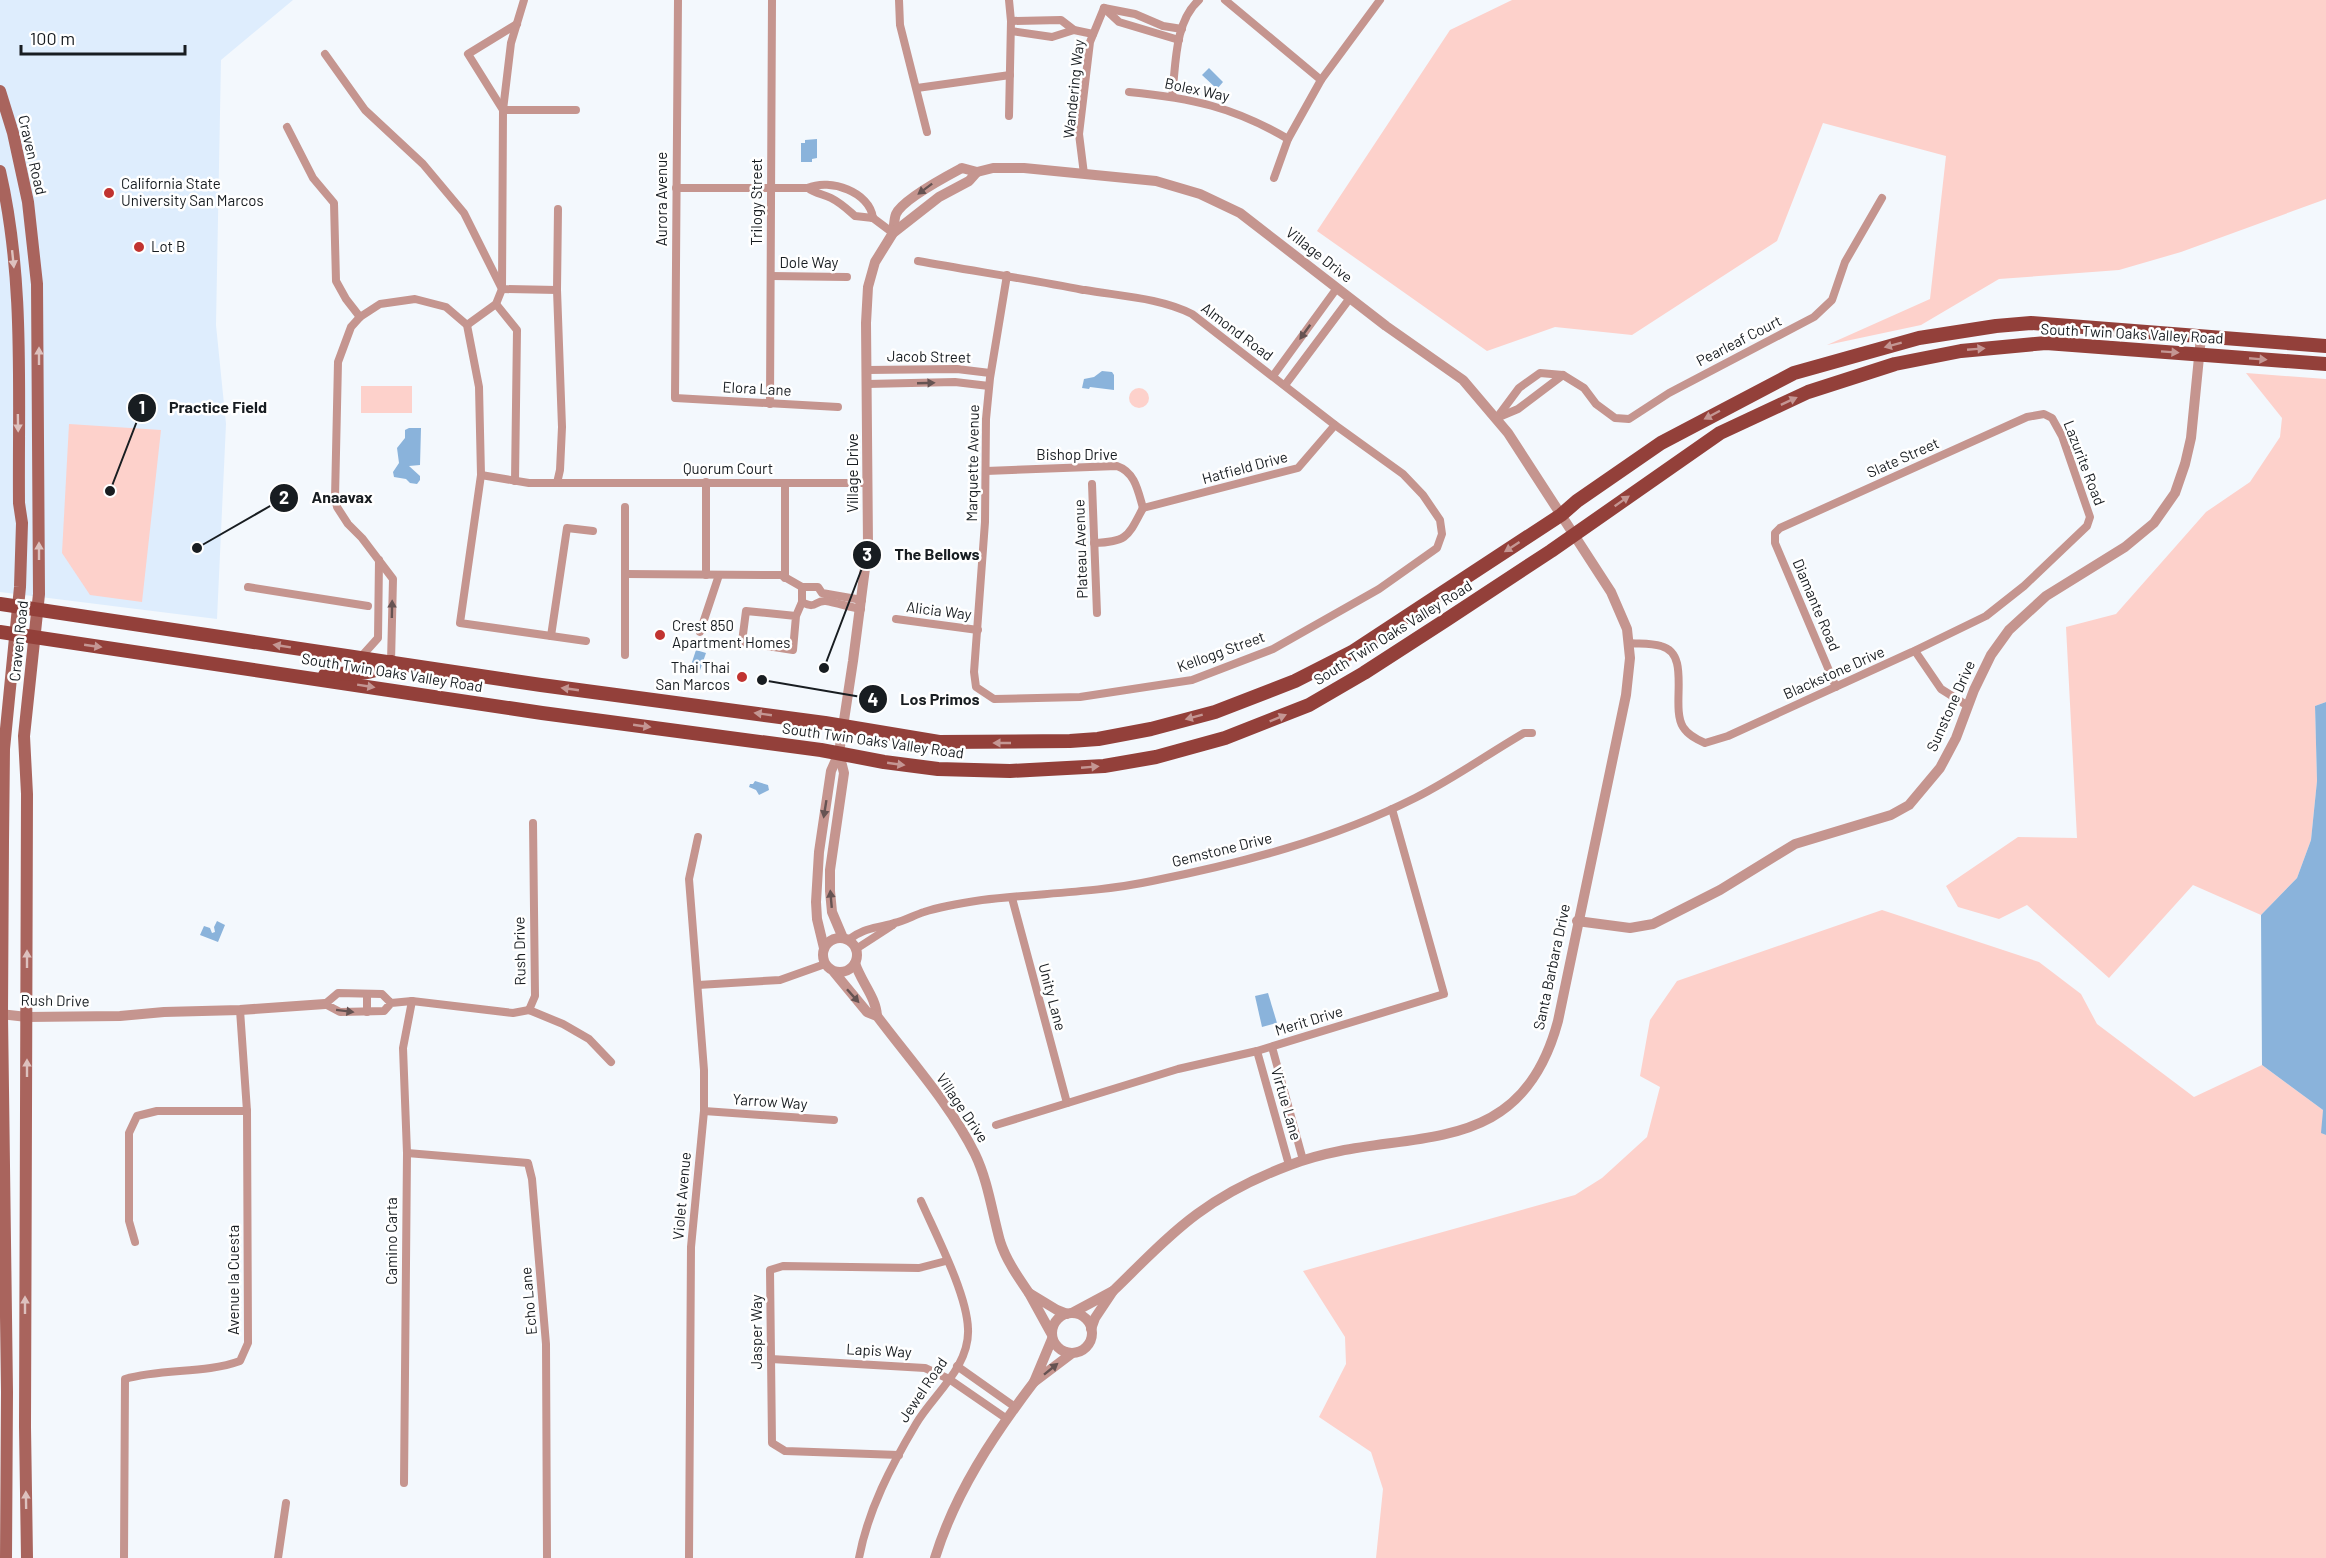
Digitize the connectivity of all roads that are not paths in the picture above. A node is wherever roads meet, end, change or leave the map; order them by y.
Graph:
1 (524, 0) edge
2 (678, 0) edge
3 (772, 0) edge
4 (899, 0) edge
5 (1009, 0) edge
6 (1199, 0) edge
7 (1225, 0) edge
8 (1380, 0) edge
9 (1104, 8) junction
10 (1040, 20) junction
11 (1011, 21) junction
12 (1150, 21) junction
13 (517, 24) junction
14 (1182, 29) junction
15 (1074, 30) junction
16 (1011, 31) junction
17 (1145, 32) junction
18 (1039, 34) junction
19 (1093, 34) junction
20 (1179, 40) junction
21 (325, 54) dead end
22 (1010, 75) junction
23 (1321, 80) junction
24 (917, 88) junction
25 (0, 91) edge
26 (1129, 92) dead end
27 (1172, 97) junction
28 (503, 110) junction
29 (576, 110) dead end
30 (1009, 116) dead end
31 (287, 127) dead end
32 (927, 132) dead end
33 (1288, 139) junction
34 (0, 171) edge
35 (1084, 174) junction
36 (1274, 178) dead end
37 (675, 188) junction
38 (771, 188) junction
39 (808, 188) junction
40 (849, 191) junction
41 (1882, 198) dead end
42 (843, 205) junction
43 (558, 209) dead end
44 (873, 218) junction
45 (893, 233) junction
46 (918, 261) dead end
47 (771, 276) junction
48 (1007, 276) junction
49 (847, 277) dead end
50 (1337, 288) junction
51 (502, 289) junction
52 (557, 290) junction
53 (1350, 298) junction
54 (496, 304) junction
55 (360, 317) junction
56 (467, 325) junction
57 (2201, 337) junction
58 (2326, 346) edge
59 (2200, 354) junction
60 (2326, 364) edge
61 (867, 370) junction
62 (990, 373) junction
63 (1563, 375) junction
64 (1273, 376) junction
65 (1529, 381) junction
66 (867, 384) junction
67 (1285, 385) junction
68 (989, 386) junction
69 (1538, 392) junction
70 (675, 398) joint
71 (770, 404) junction
72 (838, 407) dead end
73 (2044, 414) joint
74 (1496, 419) junction
75 (1335, 425) junction
76 (986, 471) junction
77 (481, 475) junction
78 (515, 481) junction
79 (706, 482) junction
80 (557, 483) junction
81 (785, 483) junction
82 (867, 483) junction
83 (1092, 484) dead end
84 (625, 507) dead end
85 (1143, 508) junction
86 (1561, 515) junction
87 (2087, 526) joint
88 (593, 531) dead end
89 (1775, 533) joint
90 (1442, 534) joint
91 (1574, 535) junction
92 (1095, 543) junction
93 (379, 560) junction
94 (625, 574) junction
95 (706, 575) junction
96 (719, 575) junction
97 (785, 578) junction
98 (802, 587) junction
99 (248, 588) dead end
100 (802, 602) junction
101 (0, 604) edge
102 (862, 604) junction
103 (368, 606) dead end
104 (18, 607) junction
105 (37, 610) junction
106 (1097, 613) dead end
107 (796, 616) junction
108 (896, 619) dead end
109 (978, 630) junction
110 (0, 632) edge
111 (700, 632) dead end
112 (15, 634) junction
113 (551, 636) junction
114 (35, 638) junction
115 (586, 641) dead end
116 (1628, 643) junction
117 (1915, 651) junction
118 (625, 656) dead end
119 (360, 658) junction
120 (391, 662) junction
121 (308, 677) junction
122 (976, 687) joint
123 (1836, 687) junction
124 (1968, 706) junction
125 (842, 725) junction
126 (1532, 733) dead end
127 (838, 753) junction
128 (2, 754) edge
129 (1392, 809) junction
130 (533, 823) dead end
131 (698, 837) dead end
132 (1011, 898) junction
133 (1577, 921) junction
134 (849, 942) junction
135 (824, 948) junction
136 (855, 963) junction
137 (825, 964) junction
138 (834, 972) junction
139 (698, 985) junction
140 (367, 994) junction
141 (412, 1001) junction
142 (325, 1004) junction
143 (391, 1004) junction
144 (240, 1010) junction
145 (529, 1010) junction
146 (367, 1012) junction
147 (1, 1014) edge
148 (877, 1016) junction
149 (27, 1017) junction
150 (1272, 1047) junction
151 (1257, 1051) junction
152 (611, 1062) dead end
153 (1280, 1077) junction
154 (1265, 1082) junction
155 (1068, 1103) junction
156 (247, 1111) junction
157 (704, 1111) junction
158 (834, 1120) dead end
159 (996, 1125) dead end
160 (407, 1153) junction
161 (1303, 1160) junction
162 (1289, 1165) junction
163 (921, 1201) dead end
164 (135, 1242) dead end
165 (946, 1261) junction
166 (1113, 1291) junction
167 (1029, 1293) junction
168 (1070, 1314) junction
169 (1091, 1329) junction
170 (1052, 1336) junction
171 (1071, 1354) junction
172 (771, 1359) junction
173 (957, 1366) junction
174 (949, 1379) junction
175 (978, 1381) junction
176 (1034, 1382) junction
177 (970, 1393) junction
178 (1015, 1407) junction
179 (1007, 1419) junction
180 (899, 1455) junction
181 (404, 1482) dead end
182 (285, 1503) dead end
183 (6, 1558) edge
184 (27, 1558) edge
185 (124, 1558) edge
186 (278, 1558) edge
187 (547, 1558) edge
188 (689, 1558) edge
189 (859, 1558) edge
190 (935, 1558) edge

1 - 13 street
2 - 37 street, Aurora Avenue
3 - 38 street, Trilogy Street
4 - 24 street
5 - 11 street
6 - 14 street
7 - 23 street
8 - 23 street
9 - 12 street
9 - 17 street
9 - 19 street, Wandering Way
10 - 11 street
10 - 15 street
10 - 18 street
11 - 16 street
12 - 14 street
12 - 17 street
13 - 28 street
13 - 28 street
14 - 20 street
15 - 18 street
15 - 19 street
16 - 18 street
16 - 22 street
17 - 20 street
19 - 35 street, Wandering Way
20 - 27 street
21 - 51 street
22 - 24 street
22 - 30 street
23 - 33 street
24 - 32 street
105 -> 25 main road, Craven Road
26 - 27 street, Bolex Way
27 - 33 street, Bolex Way
28 - 29 street
28 - 51 street
31 - 55 street
33 - 36 street
34 -> 104 main road, Craven Road
35 - 45 street, Village Drive
35 - 50 street, Village Drive
37 - 38 street
37 - 70 street, Aurora Avenue
38 - 39 street
38 - 47 street, Trilogy Street
39 - 40 street
39 - 42 street
40 - 42 street
40 - 44 street
41 - 63 street, Pearleaf Court
42 - 44 street
43 - 52 street
44 - 45 street
45 - 61 street, Village Drive
46 - 48 street, Almond Road
47 - 49 street, Dole Way
47 - 71 street, Trilogy Street
48 - 62 street, Marquette Avenue
48 - 64 street, Almond Road
50 - 53 street, Village Drive
50 -> 64 street
51 - 52 street
51 - 54 street
52 - 80 street
53 - 67 street
53 - 74 street, Village Drive
54 - 56 street
54 - 78 street
55 - 56 street
55 - 93 street
56 - 77 street
57 - 58 main road, South Twin Oaks Valley Road
57 - 59 street, Sunstone Drive
57 -> 86 main road, South Twin Oaks Valley Road
59 -> 60 main road, South Twin Oaks Valley Road
91 -> 59 main road, South Twin Oaks Valley Road
59 - 124 street, Sunstone Drive
61 - 62 street, Jacob Street
61 - 66 street, Village Drive
62 - 68 street, Marquette Avenue
63 - 65 street
63 - 69 street
64 - 67 street, Almond Road
65 - 69 street
65 - 74 street
66 -> 68 street, Jacob Street
66 - 82 street, Village Drive
67 - 75 street, Almond Road
68 - 76 street, Marquette Avenue
69 - 74 street
70 - 71 street, Elora Lane
71 - 72 street, Elora Lane
73 - 87 street, Lazurite Road
73 - 89 street, Slate Street
74 - 86 street, Village Drive
75 - 85 street, Hatfield Drive
75 - 90 street, Almond Road
76 - 85 street, Bishop Drive
76 - 109 street, Marquette Avenue
77 - 78 street, Quorum Court
77 - 113 street
78 - 80 street, Quorum Court
79 - 80 street, Quorum Court
79 - 81 street, Quorum Court
79 - 95 street
81 - 82 street, Quorum Court
81 - 97 street
82 - 102 street, Village Drive
83 - 92 street, Plateau Avenue
84 - 94 street
85 - 92 street
86 - 91 street, Village Drive
86 -> 125 main road, South Twin Oaks Valley Road
87 - 117 street, Blackstone Drive
88 - 113 street
89 - 123 street, Diamante Road
90 - 122 street, Kellogg Street
91 - 116 street, Santa Barbara Drive
127 -> 91 main road, South Twin Oaks Valley Road
92 - 106 street, Plateau Avenue
93 - 119 street
120 -> 93 street
94 - 95 street
94 - 118 street
95 - 96 street
96 - 97 street
96 - 111 street
97 - 98 street
98 - 100 street
98 - 102 street
99 - 103 street
100 - 102 street
100 - 107 street
101 - 104 main road, South Twin Oaks Valley Road
102 - 125 street, Village Drive
104 - 105 main road, South Twin Oaks Valley Road
104 - 112 main road, Craven Road
105 - 114 main road, Craven Road
119 -> 105 main road, South Twin Oaks Valley Road
107 - 107 street
108 - 109 street, Alicia Way
109 - 122 street, Marquette Avenue
110 - 112 main road, South Twin Oaks Valley Road
112 - 114 main road, South Twin Oaks Valley Road
112 - 128 main road, Craven Road
113 - 115 street
114 -> 121 main road, South Twin Oaks Valley Road
149 -> 114 main road, Craven Road
116 - 123 street, Blackstone Drive
116 - 133 street, Santa Barbara Drive
117 - 123 street, Blackstone Drive
117 - 124 street
119 - 120 main road, South Twin Oaks Valley Road
120 - 121 main road
125 -> 120 main road, South Twin Oaks Valley Road
121 -> 127 main road, South Twin Oaks Valley Road
124 - 133 street, Sunstone Drive
125 - 127 street, Village Drive
126 - 129 street, Gemstone Drive
134 -> 127 street, Village Drive
127 -> 135 street, Village Drive
128 - 147 main road, Craven Road
129 - 132 street, Gemstone Drive
129 - 150 street, Merit Drive
130 - 145 street, Rush Drive
131 - 139 street, Violet Avenue
132 - 134 street, Gemstone Drive
132 - 155 street, Unity Lane
133 - 161 street, Santa Barbara Drive
134 - 135 street
134 - 136 street
135 - 137 street
136 - 138 street
136 - 148 street, Village Drive
137 - 138 street
137 - 139 street
138 -> 148 street, Village Drive
139 - 157 street, Violet Avenue
140 - 142 street, Rush Drive
140 - 143 street, Rush Drive
140 - 146 street
141 - 143 street, Rush Drive
141 - 145 street, Rush Drive
141 - 160 street, Camino Carta
142 - 144 street, Rush Drive
142 -> 146 street, Rush Drive
143 - 146 street, Rush Drive
144 - 149 street, Rush Drive
144 - 156 street, Avenue la Cuesta
145 - 152 street
147 - 149 street, Rush Drive
147 - 183 main road, Craven Road
148 - 167 street, Village Drive
184 -> 149 main road, Craven Road
150 - 151 street, Merit Drive
150 - 153 street, Virtue Lane
151 - 154 street, Virtue Lane
151 - 155 street, Merit Drive
153 - 154 street
153 - 161 street, Virtue Lane
154 - 162 street, Virtue Lane
155 - 159 street, Merit Drive
156 - 164 street
156 - 185 street, Avenue la Cuesta
157 - 158 street, Yarrow Way
157 - 188 street, Violet Avenue
160 - 181 street, Camino Carta
160 - 187 street, Echo Lane
161 - 162 street, Santa Barbara Drive
162 - 166 street, Santa Barbara Drive
163 - 165 street, Jewel Road
165 - 172 street, Jasper Way
165 - 173 street, Jewel Road
166 - 168 street, Santa Barbara Drive
166 - 169 street, Santa Barbara Drive
167 - 168 street, Village Drive
167 - 170 street, Village Drive
168 - 169 street
168 - 170 street
169 - 171 street
170 - 171 street
170 - 176 street
176 -> 171 street
172 - 174 street, Lapis Way
172 - 180 street, Jasper Way
173 - 174 street, Jewel Road
173 - 175 street
174 - 177 street, Lapis Way
174 - 180 street, Jewel Road
175 - 177 street
175 - 178 street
176 - 178 street
177 - 179 street, Lapis Way
178 - 179 street
179 - 190 street
180 - 189 street, Jewel Road
182 - 186 street

